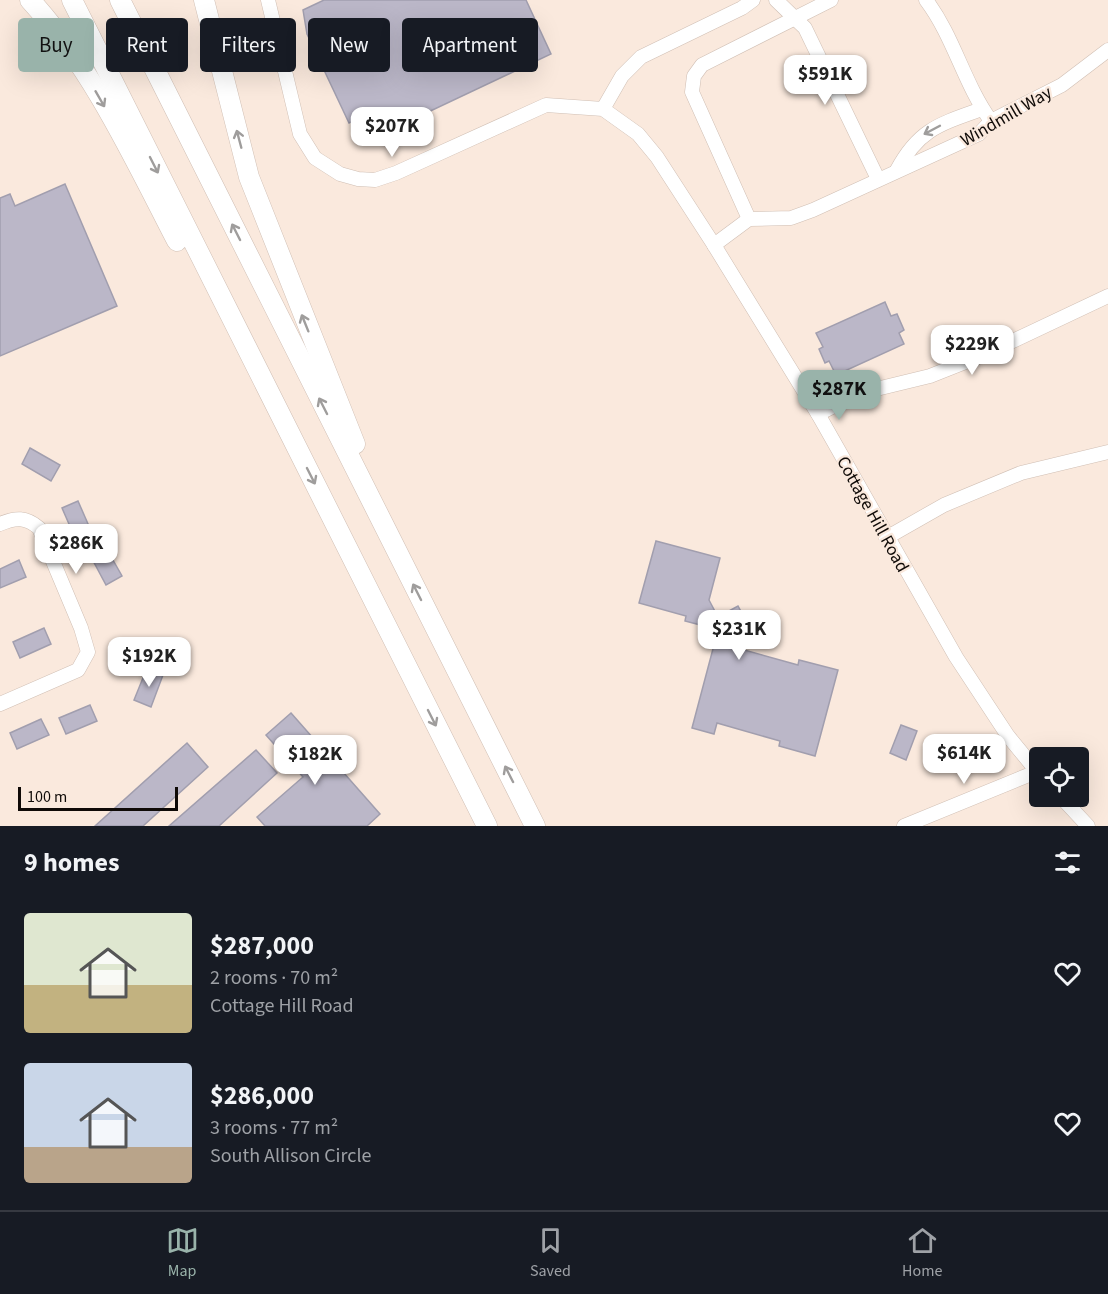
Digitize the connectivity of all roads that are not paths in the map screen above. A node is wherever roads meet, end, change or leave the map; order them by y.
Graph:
1 (30, 0) edge
2 (72, 0) edge
3 (120, 0) edge
4 (204, 0) edge
5 (268, 0) edge
6 (753, 0) edge
7 (776, 0) edge
8 (831, 0) edge
9 (926, 0) edge
10 (795, 17) junction
11 (1108, 50) edge
12 (603, 109) junction
13 (982, 109) junction
14 (991, 121) junction
15 (897, 170) junction
16 (878, 179) junction
17 (749, 219) junction
18 (714, 244) junction
19 (1108, 296) edge
20 (256, 368) junction
21 (818, 414) junction
22 (1108, 452) edge
23 (0, 524) edge
24 (387, 534) junction
25 (886, 538) junction
26 (0, 704) edge
27 (1029, 762) edge
28 (1029, 777) edge
29 (1070, 807) edge
30 (487, 826) edge
31 (535, 826) edge
32 (904, 826) edge
33 (1088, 826) edge

1 -> 20 highway
2 -> 20 highway
24 -> 3 highway
24 -> 4 highway
5 - 12 street
6 - 12 street
7 - 10 street
8 - 10 street
9 - 13 street
10 - 16 street
10 - 17 street
11 - 14 street, Windmill Way
12 - 18 street, Cottage Hill Road
13 - 14 street
13 -> 15 street, Windmill Way
14 - 15 street, Windmill Way
15 - 16 street, Windmill Way
16 - 17 street, Windmill Way
17 - 18 street
18 - 21 street, Cottage Hill Road
19 - 21 street
20 -> 30 highway
21 - 25 street, Cottage Hill Road
22 - 25 street
23 - 26 street
31 -> 24 highway
25 - 27 street, Cottage Hill Road
28 - 32 street
29 - 33 street

